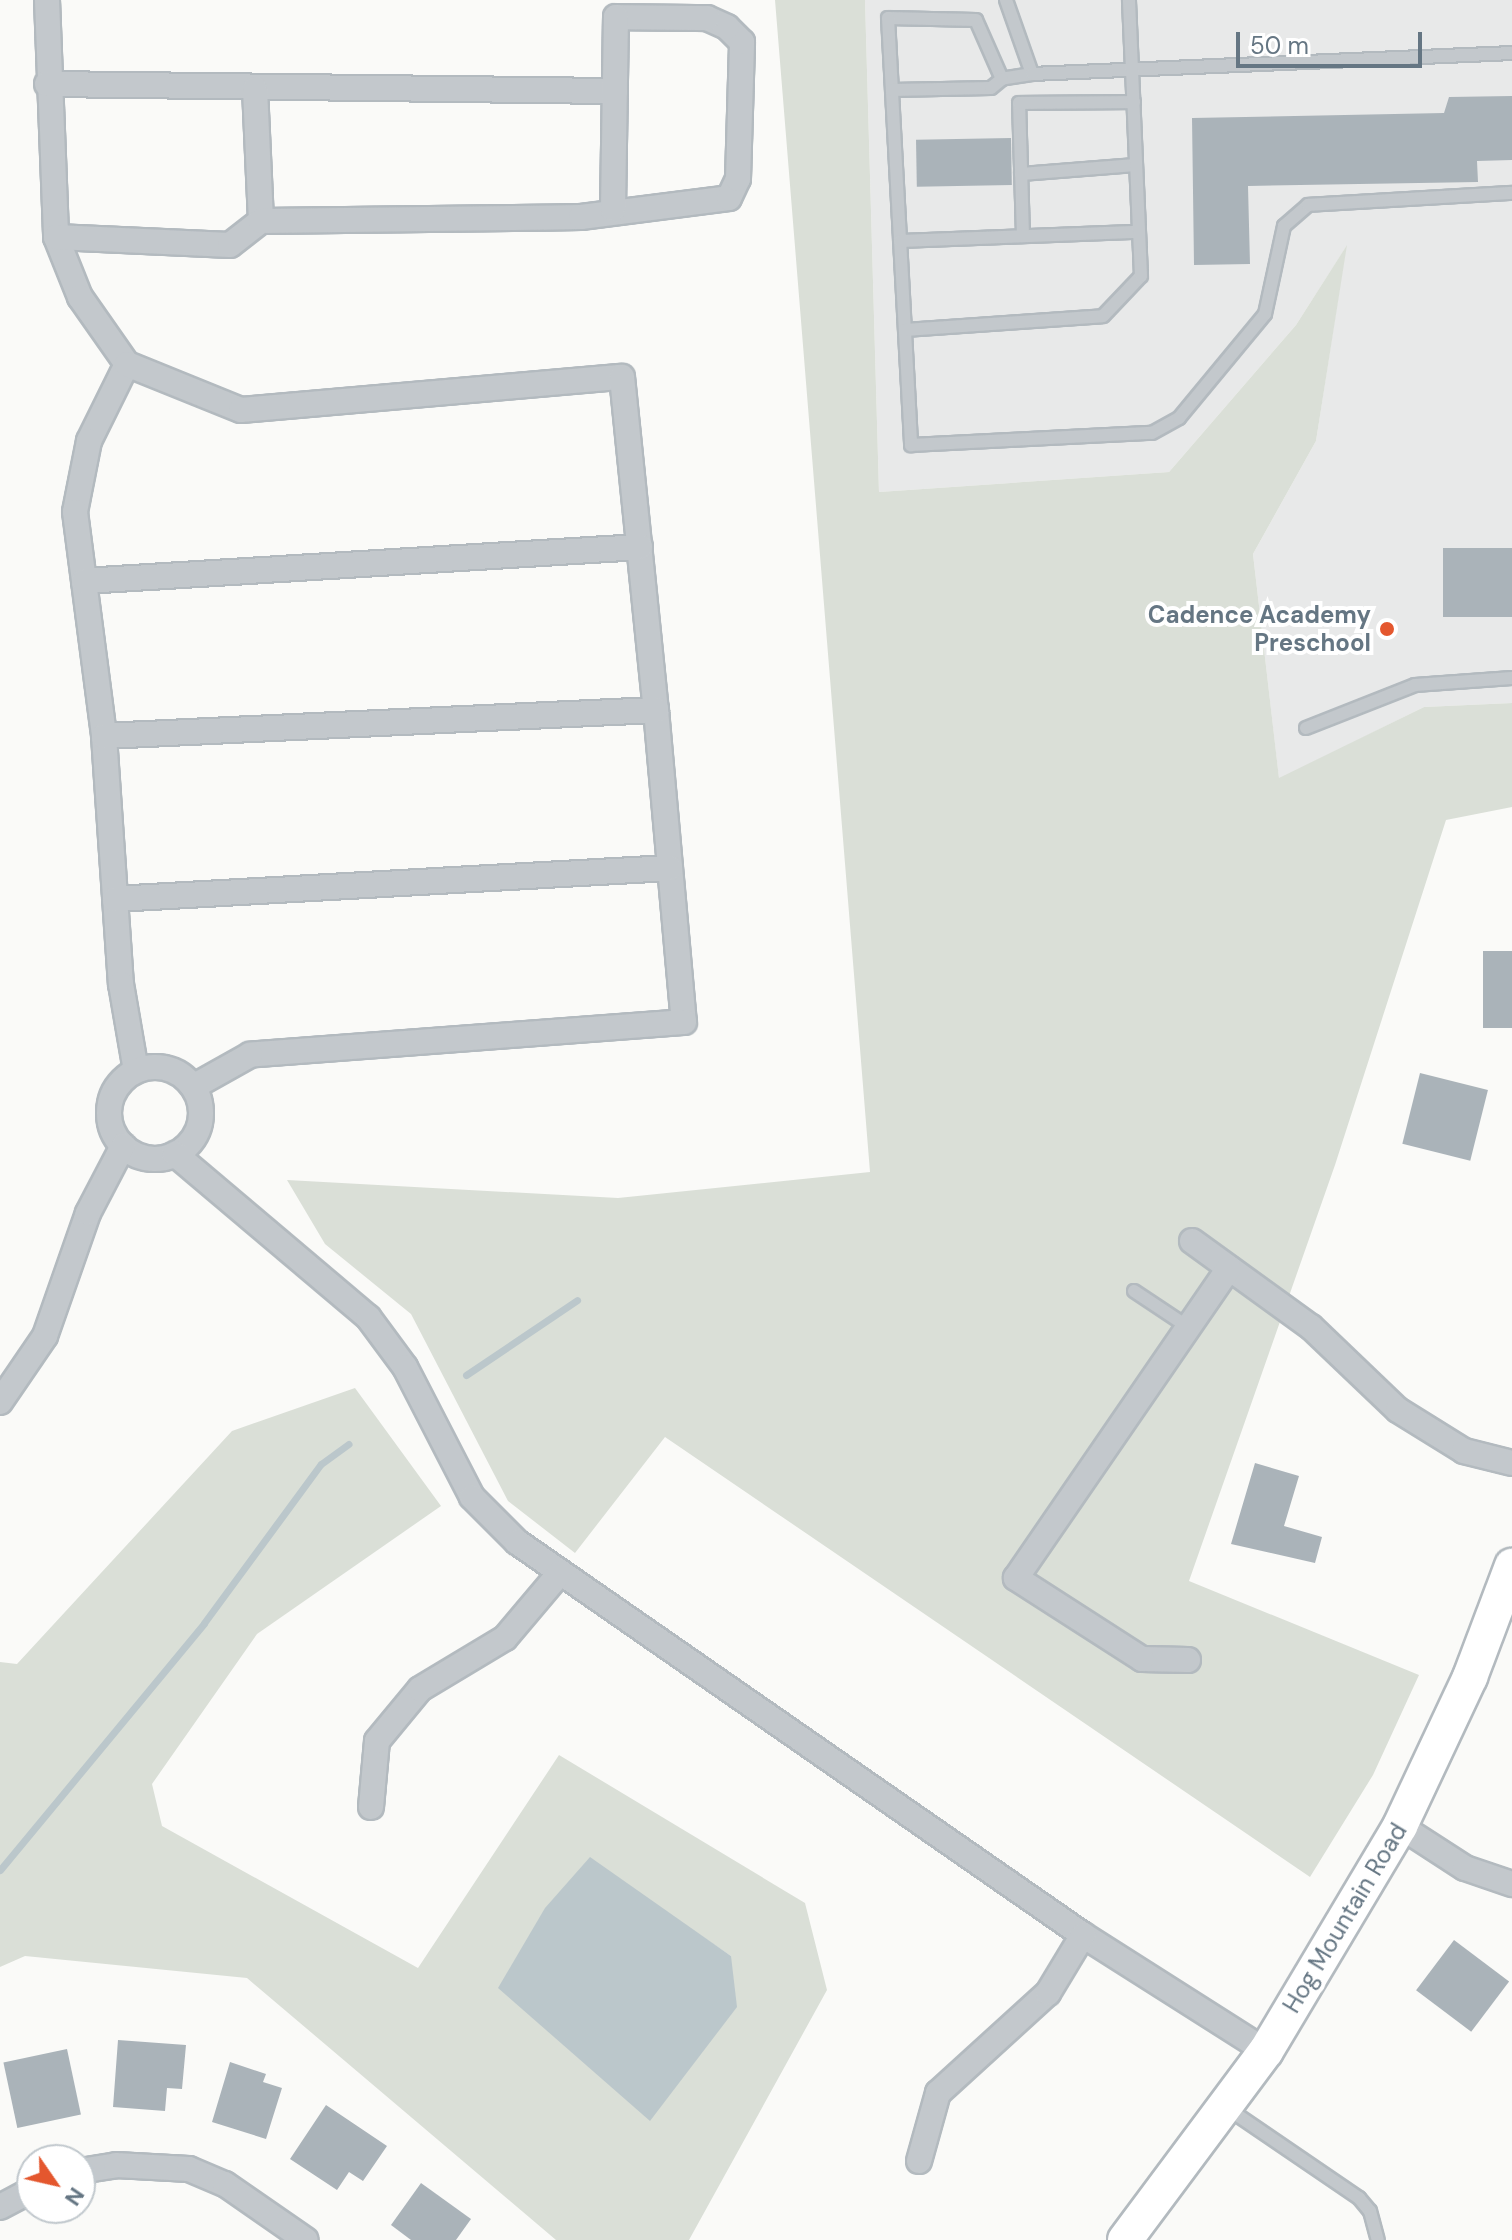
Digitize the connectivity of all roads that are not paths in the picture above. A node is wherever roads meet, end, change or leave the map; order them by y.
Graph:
1 (47, 0) edge
2 (1006, 0) edge
3 (1129, 0) edge
4 (1512, 53) edge
5 (1133, 71) junction
6 (1032, 74) junction
7 (1018, 76) junction
8 (1002, 79) junction
9 (47, 84) junction
10 (255, 89) junction
11 (892, 90) junction
12 (615, 91) junction
13 (1134, 102) junction
14 (1019, 103) junction
15 (1136, 165) junction
16 (1021, 174) junction
17 (1512, 193) edge
18 (613, 209) junction
19 (261, 221) junction
20 (1139, 232) junction
21 (1023, 236) junction
22 (56, 237) junction
23 (900, 241) junction
24 (905, 330) junction
25 (127, 364) junction
26 (640, 547) junction
27 (84, 581) junction
28 (1512, 678) edge
29 (656, 710) junction
30 (1306, 728) dead end
31 (104, 736) junction
32 (670, 868) junction
33 (115, 899) junction
34 (136, 1071) junction
35 (193, 1087) junction
36 (123, 1146) junction
37 (175, 1154) junction
38 (1192, 1241) dead end
39 (1229, 1268) junction
40 (1134, 1291) dead end
41 (1188, 1327) junction
42 (0, 1402) edge
43 (1512, 1463) edge
44 (1512, 1566) edge
45 (560, 1573) junction
46 (1188, 1660) dead end
47 (371, 1807) dead end
48 (1400, 1826) junction
49 (1512, 1884) edge
50 (1083, 1935) junction
51 (1266, 2051) junction
52 (1225, 2106) junction
53 (919, 2161) dead end
54 (96, 2168) edge
55 (306, 2240) edge
56 (1125, 2240) edge
57 (1378, 2240) edge

1 - 9 street
2 - 6 lane
3 - 5 lane
4 - 5 lane
5 - 6 lane
5 - 13 lane
6 - 7 lane
7 - 8 lane
7 - 14 lane
8 - 11 lane
8 - 11 lane
9 - 10 street
9 - 22 street
10 - 12 street
10 - 19 street
11 - 23 lane
12 - 18 street
12 - 18 street
13 - 14 lane
13 - 15 lane
14 - 16 lane
15 - 16 lane
15 - 20 lane
16 - 21 lane
17 - 24 lane
18 - 19 street
19 - 22 street
20 - 21 lane
20 - 24 lane
21 - 23 lane
22 - 25 street
23 - 24 lane
25 - 26 street
25 - 27 street
26 - 27 street
26 - 29 street
27 - 31 street
28 - 30 lane
29 - 31 street
29 - 32 street
31 - 33 street
32 - 33 street
32 - 35 street
33 - 34 street
34 - 35 street
34 - 36 street
35 - 37 street
36 - 37 street
36 - 42 street
37 - 45 street
38 - 39 street
39 - 41 street
39 - 43 street
40 - 41 lane
41 - 46 street
44 - 48 street, Hog Mountain Road
45 - 47 street
45 - 50 street
48 - 49 street
48 - 51 street, Hog Mountain Road
50 - 51 street
50 - 53 street
51 - 52 street, Hog Mountain Road
52 - 56 street, Hog Mountain Road
52 - 57 lane
54 - 55 street

